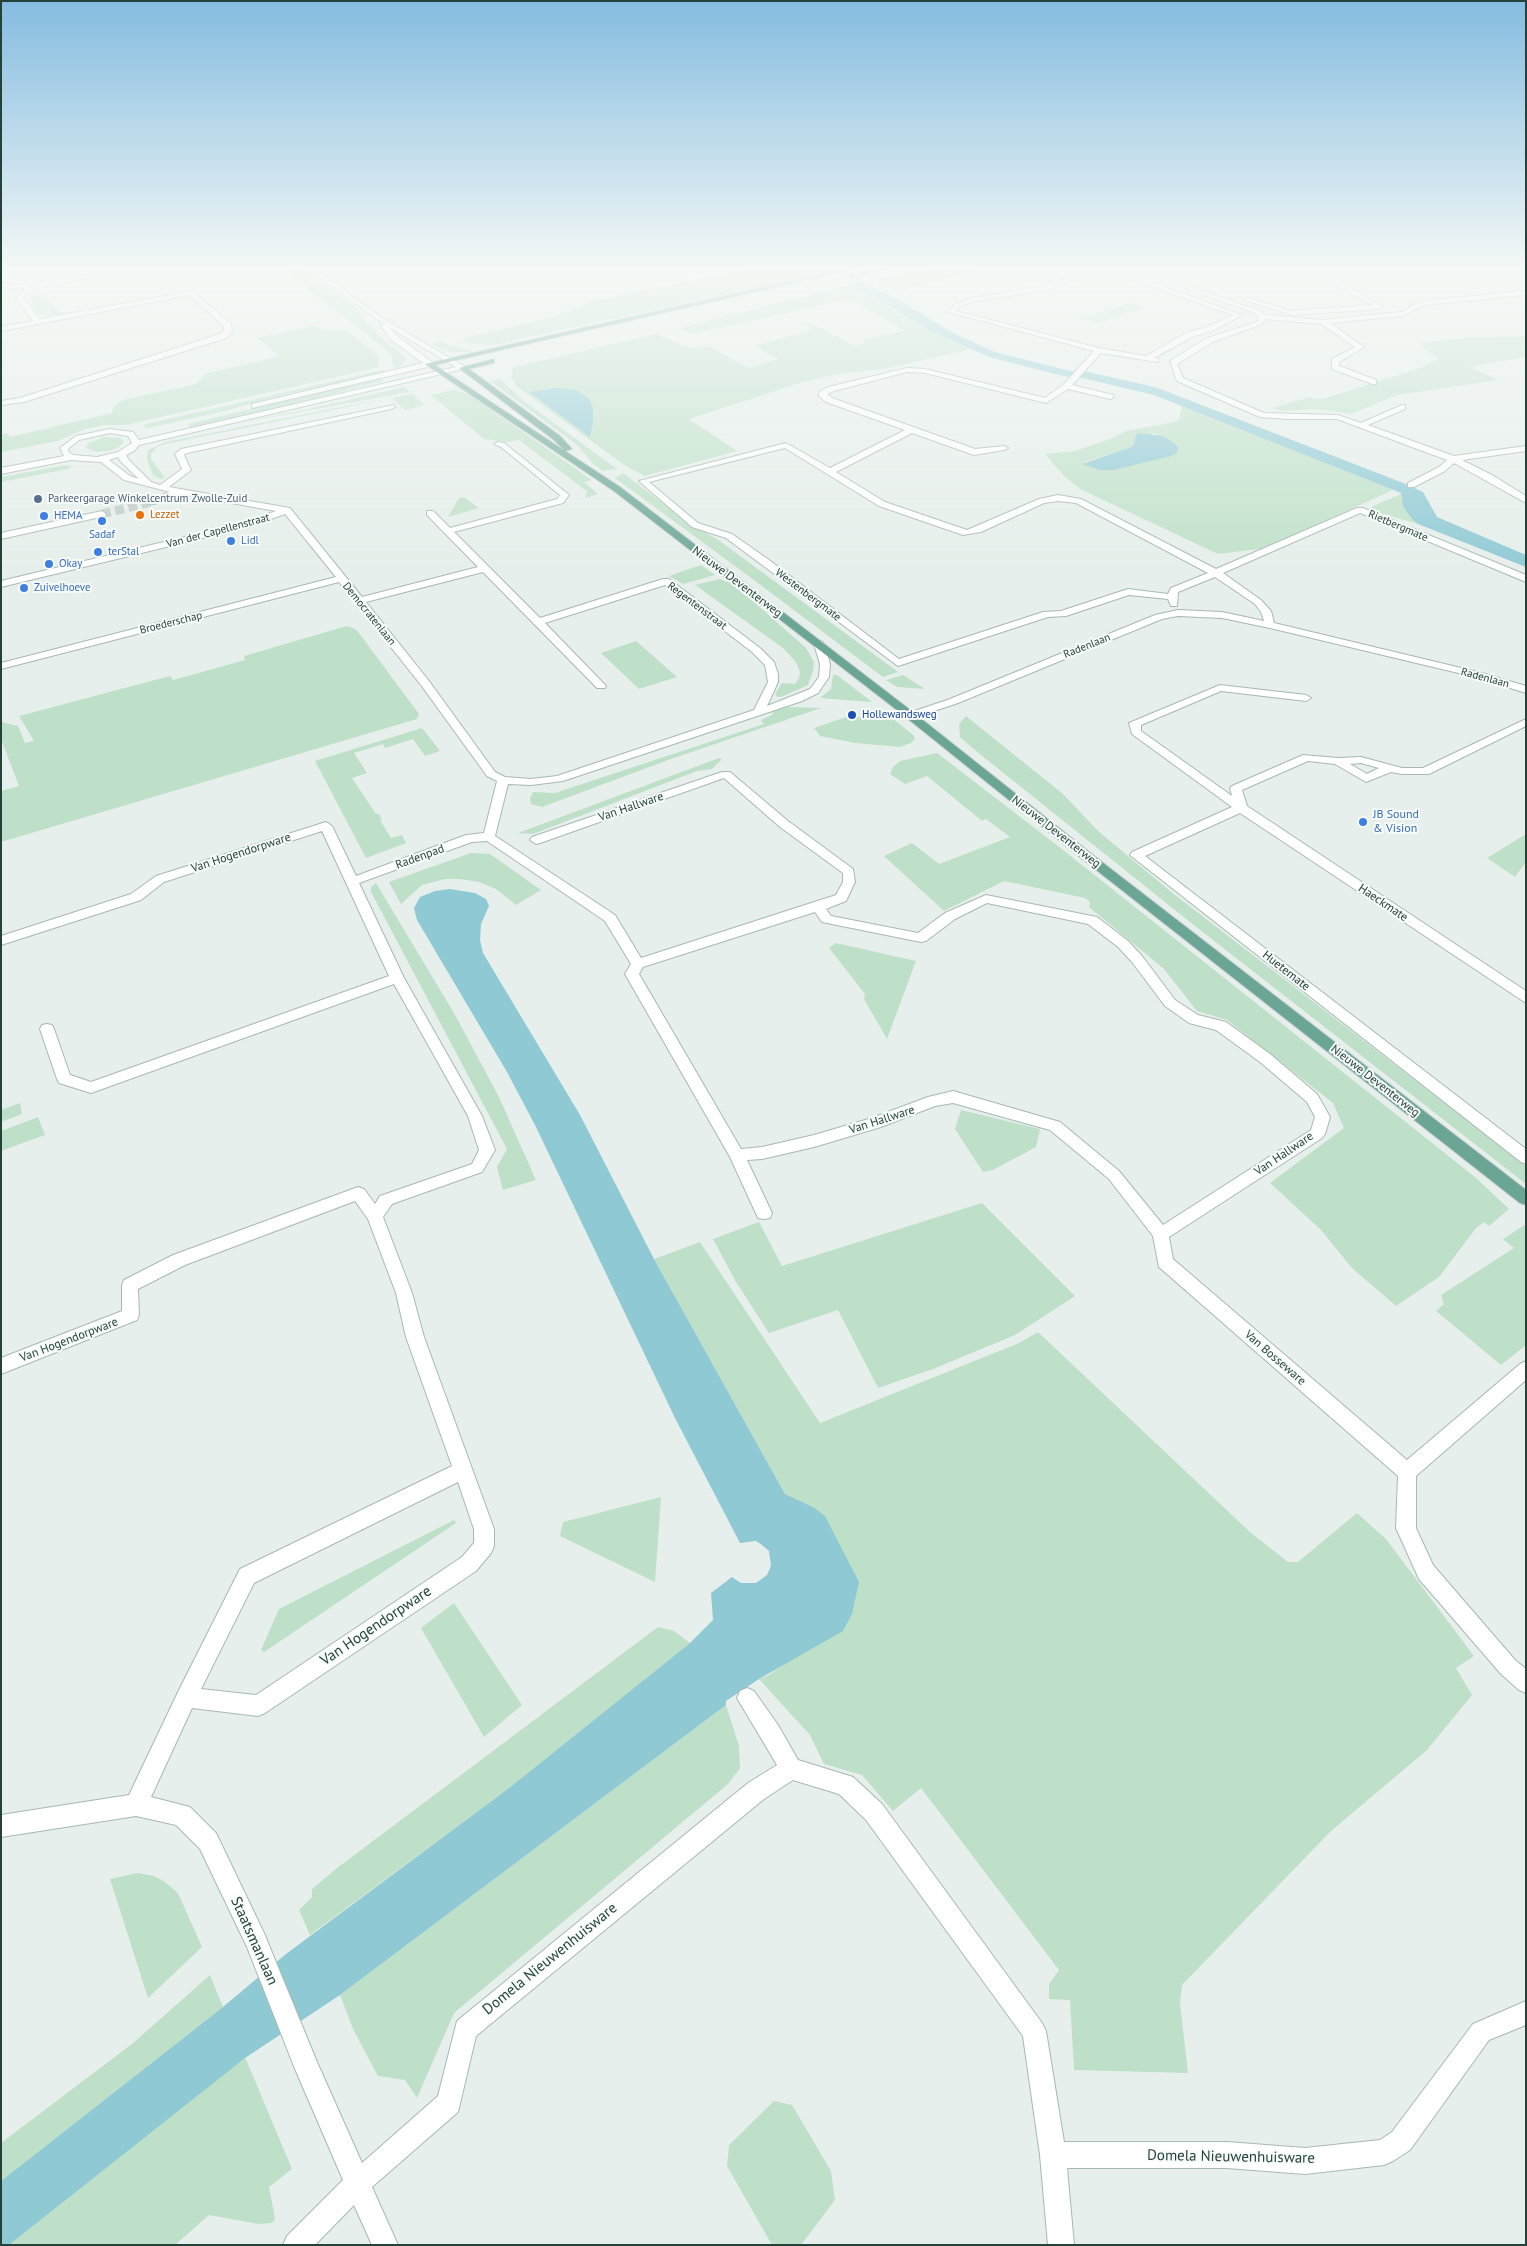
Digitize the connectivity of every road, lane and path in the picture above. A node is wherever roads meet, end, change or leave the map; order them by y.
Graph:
1 (110, 372) edge
2 (396, 372) edge
3 (447, 372) edge
4 (468, 372) edge
5 (900, 372) edge
6 (928, 372) edge
7 (1081, 372) edge
8 (1177, 372) edge
9 (1347, 372) edge
10 (442, 373) junction
11 (1373, 382) dead end
12 (1067, 386) junction
13 (1110, 397) dead end
14 (1, 403) edge
15 (391, 407) dead end
16 (1402, 407) dead end
17 (183, 423) dead end
18 (1362, 425) junction
19 (913, 429) junction
20 (136, 443) junction
21 (498, 444) dead end
22 (64, 448) junction
23 (1004, 448) dead end
24 (1526, 448) edge
25 (54, 450) dead end
26 (121, 454) junction
27 (71, 457) junction
28 (19, 458) dead end
29 (104, 459) junction
30 (1453, 459) junction
31 (1, 461) edge
32 (585, 466) junction
33 (1, 471) edge
34 (829, 472) junction
35 (148, 483) junction
36 (1410, 485) dead end
37 (161, 488) junction
38 (181, 491) junction
39 (1526, 500) edge
40 (151, 502) tunnel mouth
41 (287, 510) junction
42 (430, 513) dead end
43 (102, 514) tunnel mouth
44 (448, 531) junction
45 (1, 536) edge
46 (483, 569) junction
47 (1216, 573) junction
48 (340, 579) junction
49 (1526, 579) edge
50 (1, 584) edge
51 (1172, 597) junction
52 (358, 601) junction
53 (1178, 613) junction
54 (538, 622) junction
55 (1270, 625) junction
56 (819, 644) junction
57 (1, 666) edge
58 (601, 686) dead end
59 (1526, 690) edge
60 (1306, 698) dead end
61 (759, 711) junction
62 (910, 716) junction
63 (1526, 722) edge
64 (1338, 761) junction
65 (1392, 767) junction
66 (503, 780) junction
67 (1241, 808) junction
68 (489, 837) junction
69 (536, 840) dead end
70 (351, 882) junction
71 (818, 907) junction
72 (1, 941) edge
73 (638, 964) junction
74 (397, 978) junction
75 (1526, 998) edge
76 (47, 1029) dead end
77 (737, 1155) junction
78 (1526, 1158) edge
79 (1526, 1198) edge
80 (764, 1214) dead end
81 (375, 1216) junction
82 (1162, 1234) junction
83 (1, 1366) edge
84 (1526, 1369) edge
85 (463, 1470) junction
86 (1407, 1472) junction
87 (1526, 1683) edge
88 (186, 1697) junction
89 (747, 1698) dead end
90 (791, 1769) junction
91 (136, 1805) junction
92 (1, 1826) edge
93 (1526, 2013) edge
94 (1053, 2155) junction
95 (358, 2183) junction
96 (296, 2245) edge
97 (385, 2245) edge
98 (1061, 2245) edge

1 - 14 street
2 - 17 street
3 - 10 street
4 - 32 main road, Nieuwe Deventerweg
5 - 19 street
6 - 12 street
7 - 12 street
8 - 18 street
9 - 11 street
10 - 20 street
10 - 32 main road, Nieuwe Deventerweg
12 - 13 street
15 - 37 street
16 - 18 street
18 - 30 street
19 - 23 street
19 - 34 street
20 - 22 street
20 - 26 street
21 - 44 street
22 - 25 street
22 - 27 street
24 - 30 street
26 - 29 street
26 - 35 street
27 - 29 street
27 - 33 street
28 - 31 street
29 - 35 street
30 - 36 street
30 - 39 street
32 - 56 main road, Nieuwe Deventerweg
34 - 47 street, Westenbergmate
34 - 51 street, Westenbergmate
35 - 37 street
37 - 38 street
38 - 40 street
38 - 41 street
41 - 48 street, Democratenlaan
41 - 50 street, Van der Capellenstraat
42 - 44 street
43 - 45 street
44 - 46 street
46 - 52 street
46 - 54 street
47 - 49 street, Rietbergmate
47 - 51 street
47 - 55 street
48 - 52 street, Democratenlaan
48 - 57 street, Broederschap
51 - 53 street
52 - 66 street, Democratenlaan
53 - 55 street, Radenlaan
53 - 62 street, Radenlaan
54 - 58 street
54 - 61 street, Regentenstraat
55 - 59 street, Radenlaan
56 - 61 street
56 - 62 main road, Nieuwe Deventerweg
60 - 67 street, Haeckmate
61 - 66 street
62 - 79 main road, Nieuwe Deventerweg
63 - 65 street
64 - 65 street
64 - 65 street
64 - 67 street
66 - 68 street
67 - 75 street, Haeckmate
67 - 78 street, Huetemate
68 - 70 street, Radenpad
68 - 73 street
69 - 71 street, Van Hallware
70 - 72 street, Van Hogendorpware
70 - 74 street, Van Hogendorpware
71 - 73 street, Van Hallware
71 - 82 street, Van Hallware
73 - 77 street
74 - 76 street
74 - 81 street, Van Hogendorpware
77 - 80 street
77 - 82 street, Van Hallware
81 - 83 street, Van Hogendorpware
81 - 85 street, Van Hogendorpware
82 - 86 street, Van Bosseware
84 - 86 street
85 - 88 street
85 - 88 street, Van Hogendorpware
86 - 87 street
88 - 91 street
89 - 90 street
90 - 94 street
90 - 95 street, Domela Nieuwenhuisware
91 - 92 street, Staatsmanlaan
91 - 95 street, Staatsmanlaan
93 - 94 street, Domela Nieuwenhuisware
94 - 98 street
95 - 96 street, Domela Nieuwenhuisware
95 - 97 street, Staatsmanlaan

